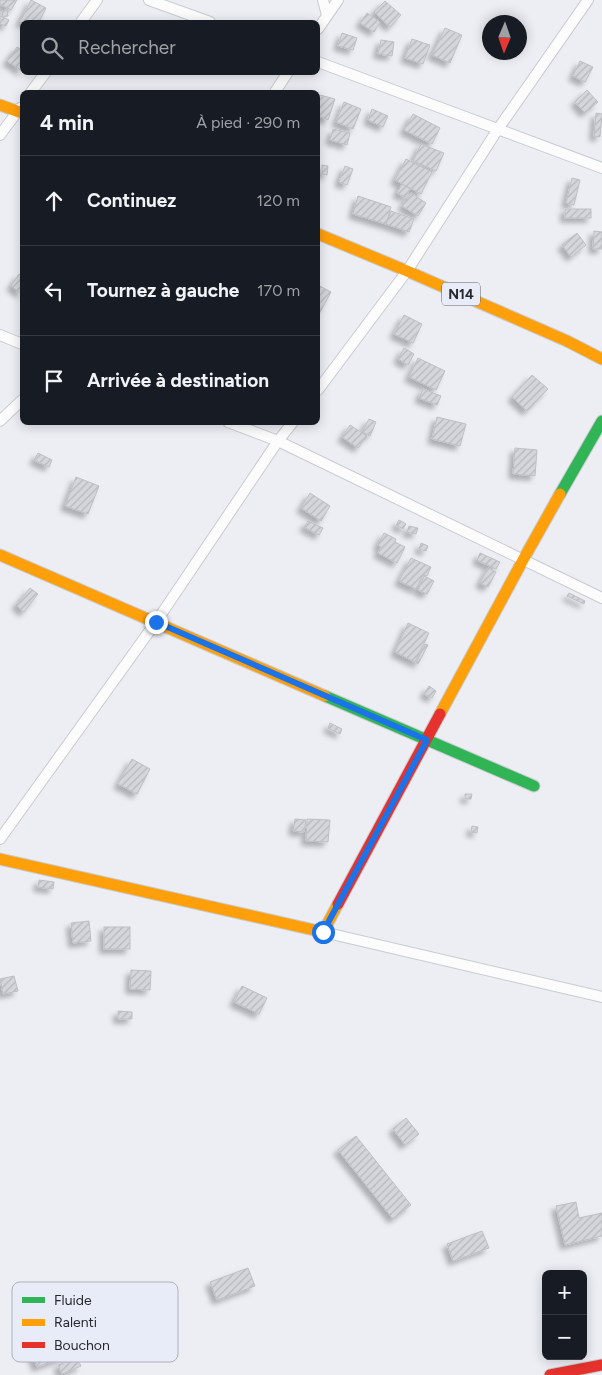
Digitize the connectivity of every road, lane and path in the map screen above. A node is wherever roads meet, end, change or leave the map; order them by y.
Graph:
1 (97, 0) edge
2 (149, 0) edge
3 (322, 0) edge
4 (338, 0) edge
5 (588, 0) edge
6 (327, 15) junction
7 (82, 20) edge
8 (204, 20) edge
9 (320, 26) edge
10 (320, 63) edge
11 (44, 75) edge
12 (286, 75) edge
13 (33, 90) edge
14 (276, 90) edge
15 (0, 105) edge
16 (20, 110) edge
17 (20, 111) edge
18 (498, 129) junction
19 (0, 135) edge
20 (602, 168) edge
21 (320, 235) edge
22 (407, 271) junction
23 (0, 335) edge
24 (20, 343) edge
25 (602, 359) edge
26 (320, 387) edge
27 (20, 402) edge
28 (0, 421) edge
29 (602, 421) edge
30 (236, 425) edge
31 (291, 425) edge
32 (278, 441) junction
33 (0, 555) edge
34 (524, 560) junction
35 (602, 598) edge
36 (156, 622) junction
37 (427, 740) junction
38 (534, 786) dead end
39 (0, 839) edge
40 (0, 859) edge
41 (323, 932) junction
42 (602, 997) edge
43 (602, 1365) edge
44 (550, 1375) edge

1 - 7 street
2 - 8 street
3 - 6 street
4 - 6 street
5 - 18 street
6 - 9 street
10 - 18 street
11 - 13 street
12 - 14 street
15 - 16 main road
17 - 19 street
18 - 20 street
18 - 22 street
21 - 22 main road, N14
22 - 25 main road, N14
22 - 26 street
23 - 24 street
27 - 28 street
29 - 34 main road
30 - 32 street
31 - 32 street
32 - 34 street
32 - 36 street
33 - 36 main road
34 - 35 street
34 - 37 main road
36 - 37 main road
36 - 39 street
37 - 38 main road
37 - 41 main road
40 - 41 main road
41 - 42 street
43 - 44 main road

